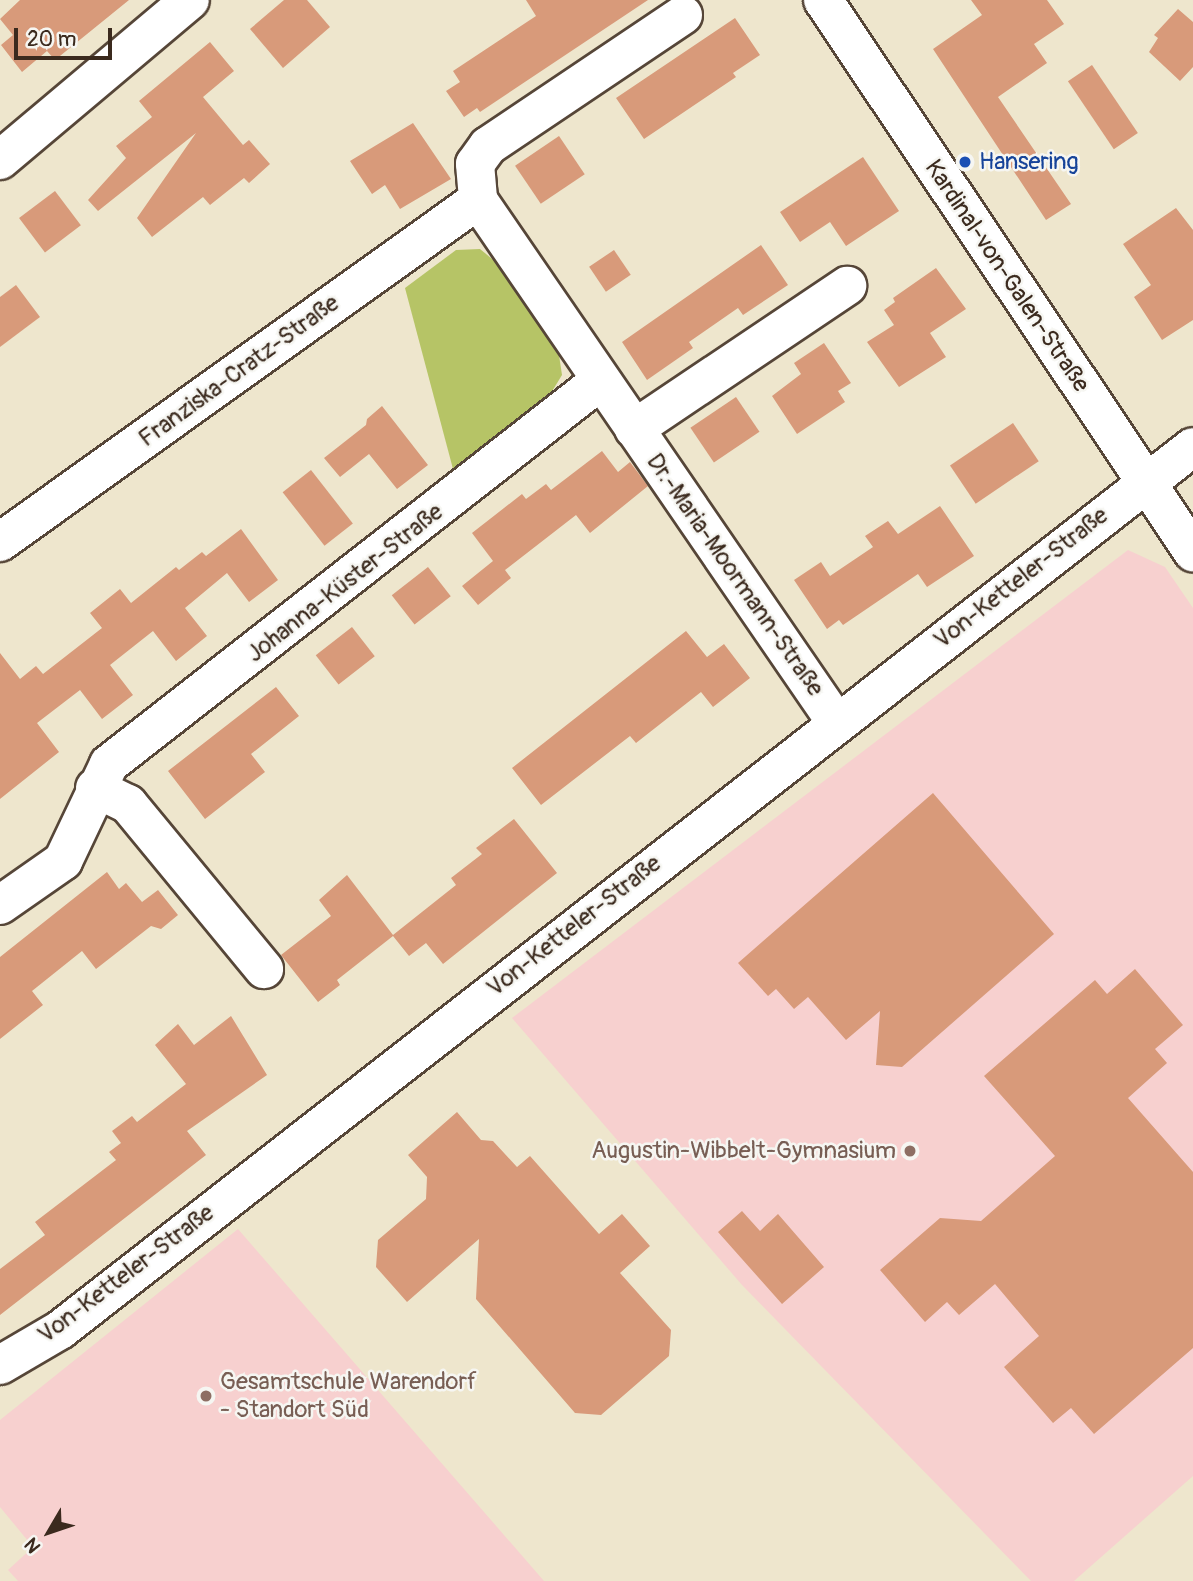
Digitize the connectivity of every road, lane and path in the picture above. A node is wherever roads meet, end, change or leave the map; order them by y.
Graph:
1 (190, 0) edge
2 (823, 0) edge
3 (683, 15) dead end
4 (0, 160) edge
5 (478, 201) junction
6 (847, 286) dead end
7 (600, 381) junction
8 (634, 429) junction
9 (1193, 447) edge
10 (1145, 482) junction
11 (0, 542) edge
12 (1193, 552) edge
13 (836, 722) junction
14 (95, 788) junction
15 (0, 905) edge
16 (264, 970) dead end
17 (0, 1365) edge

1 - 4 street
2 - 10 street, Kardinal-von-Galen-Straße
3 - 5 street, Dr.-Maria-Moormann-Straße
5 - 7 street, Dr.-Maria-Moormann-Straße
5 - 11 street, Franziska-Cratz-Straße
6 - 8 street, Dr.-Maria-Moormann-Straße
7 - 8 street, Dr.-Maria-Moormann-Straße
7 - 14 street, Johanna-Küster-Straße
8 - 13 street, Dr.-Maria-Moormann-Straße
9 - 10 street
10 - 12 street, Kardinal-von-Galen-Straße
10 - 13 street, Von-Ketteler-Straße
13 - 17 street, Von-Ketteler-Straße
14 - 15 street, Johanna-Küster-Straße
14 - 16 street

